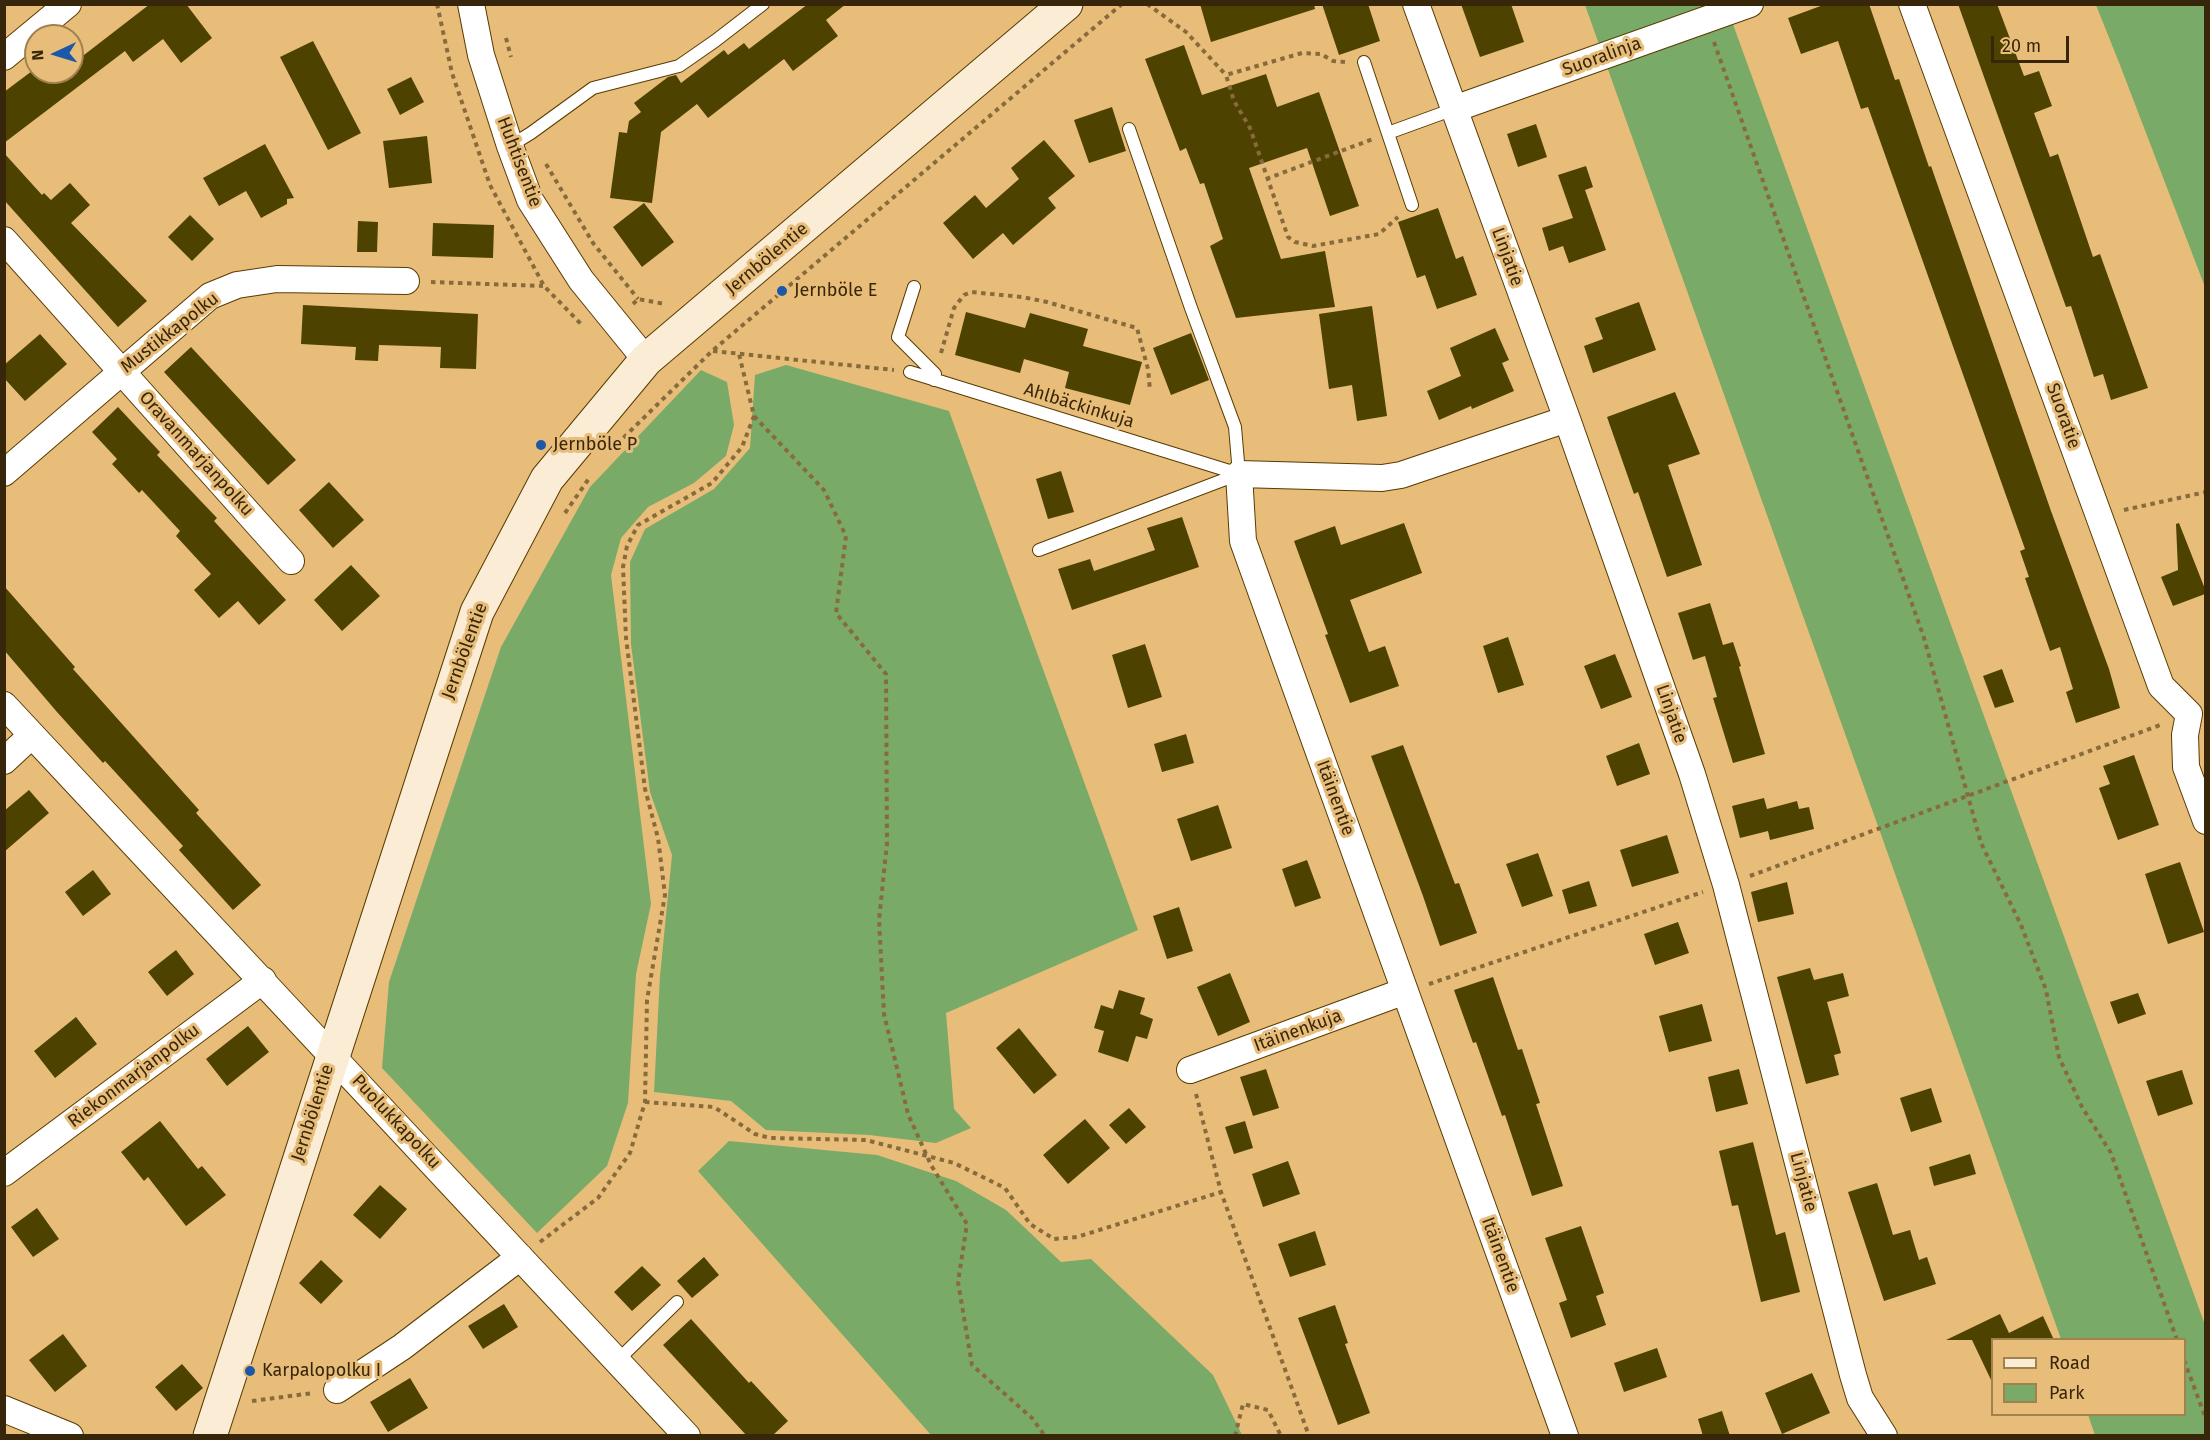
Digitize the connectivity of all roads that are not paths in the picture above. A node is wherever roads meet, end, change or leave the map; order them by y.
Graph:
1 (68, 4) edge
2 (471, 4) edge
3 (763, 4) edge
4 (1066, 4) edge
5 (1416, 4) edge
6 (1750, 4) edge
7 (1912, 4) edge
8 (4, 57) edge
9 (1364, 62) road end
10 (1454, 110) junction
11 (1129, 129) dead end
12 (1388, 133) junction
13 (521, 140) junction
14 (1412, 205) road end
15 (4, 240) edge
16 (406, 281) road end
17 (914, 287) dead end
18 (646, 360) junction
19 (121, 371) junction
20 (910, 372) road end
21 (934, 377) junction
22 (1567, 419) junction
23 (4, 473) edge
24 (1239, 474) junction
25 (1039, 550) dead end
26 (291, 561) dead end
27 (4, 705) edge
28 (2197, 712) edge
29 (32, 735) junction
30 (4, 761) edge
31 (2205, 821) edge
32 (263, 980) junction
33 (1405, 991) junction
34 (332, 1054) junction
35 (1190, 1070) road end
36 (4, 1173) edge
37 (520, 1257) junction
38 (677, 1302) dead end
39 (617, 1361) junction
40 (337, 1390) road end
41 (4, 1408) edge
42 (69, 1436) edge
43 (210, 1436) edge
44 (687, 1436) edge
45 (1565, 1436) edge
46 (1884, 1436) edge

1 - 8 street
2 - 13 street, Huhtisentie
3 - 13 lane
4 - 18 street, Jernbölentie
5 - 10 street, Linjatie
6 - 10 street, Suoralinja
7 - 28 street, Suoratie
9 - 12 lane
10 - 12 lane
10 - 22 street, Linjatie
11 - 24 lane
12 - 14 lane
13 - 18 street, Huhtisentie
15 - 19 street, Oravanmarjanpolku
16 - 19 street, Mustikkapolku
17 - 21 lane
18 - 34 street, Jernbölentie
19 - 23 street, Mustikkapolku
19 - 26 street, Oravanmarjanpolku
20 - 21 lane, Ahlbäckinkuja
21 - 24 lane, Ahlbäckinkuja
22 - 24 street
22 - 46 street, Linjatie
24 - 25 lane
24 - 33 street, Itäinentie
27 - 29 street, Puolukkapolku
28 - 31 street
29 - 30 street
29 - 32 street, Puolukkapolku
32 - 34 street, Puolukkapolku
32 - 36 street, Riekonmarjanpolku
33 - 35 street, Itäinenkuja
33 - 45 street, Itäinentie
34 - 37 street, Puolukkapolku
34 - 43 street, Jernbölentie
37 - 39 street, Puolukkapolku
37 - 40 street
38 - 39 lane
39 - 44 street, Puolukkapolku
41 - 42 street

